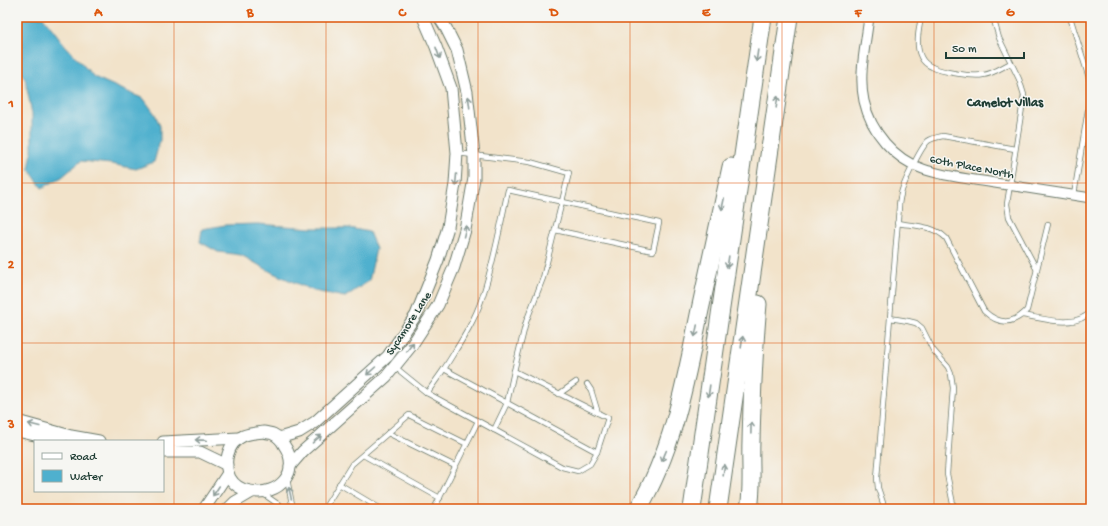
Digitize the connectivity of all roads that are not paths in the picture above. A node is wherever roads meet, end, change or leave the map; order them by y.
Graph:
1 (423, 17) edge
2 (439, 17) edge
3 (763, 17) edge
4 (789, 17) edge
5 (869, 17) edge
6 (921, 17) edge
7 (993, 17) edge
8 (1070, 17) edge
9 (1011, 63) junction
10 (1091, 90) edge
11 (749, 112) junction
12 (774, 124) junction
13 (1015, 149) junction
14 (457, 153) junction
15 (474, 155) junction
16 (914, 165) junction
17 (1010, 186) junction
18 (1074, 196) junction
19 (1091, 198) edge
20 (562, 202) junction
21 (897, 224) junction
22 (1048, 224) dead end
23 (555, 230) junction
24 (1037, 270) junction
25 (1091, 311) edge
26 (1022, 315) junction
27 (890, 318) junction
28 (385, 359) junction
29 (394, 367) junction
30 (444, 369) junction
31 (514, 371) junction
32 (576, 382) dead end
33 (587, 384) dead end
34 (427, 393) junction
35 (560, 394) junction
36 (507, 403) junction
37 (598, 413) junction
38 (17, 421) edge
39 (478, 421) junction
40 (494, 430) junction
41 (17, 431) edge
42 (388, 433) junction
43 (239, 438) junction
44 (279, 438) junction
45 (57, 440) edge
46 (93, 440) edge
47 (164, 442) edge
48 (467, 444) junction
49 (164, 452) edge
50 (597, 452) junction
51 (363, 455) junction
52 (290, 466) junction
53 (455, 466) junction
54 (228, 469) junction
55 (286, 477) junction
56 (339, 484) junction
57 (257, 492) junction
58 (440, 498) junction
59 (751, 506) edge
60 (204, 509) edge
61 (228, 509) edge
62 (285, 509) edge
63 (294, 509) edge
64 (324, 509) edge
65 (381, 509) edge
66 (434, 509) edge
67 (638, 509) edge
68 (692, 509) edge
69 (718, 509) edge
70 (885, 509) edge
71 (954, 509) edge

1 -> 14 street, Sycamore Lane
15 -> 2 street, Sycamore Lane
3 -> 11 highway
12 -> 4 highway
5 - 16 street, 60th Place North
6 - 9 lane
7 - 9 lane
8 - 10 lane
9 - 13 lane
10 - 18 lane
11 -> 67 highway
11 -> 68 highway
59 -> 12 highway
69 -> 12 highway
13 - 16 lane
13 - 17 lane
14 - 15 lane
14 -> 28 street, Sycamore Lane
15 - 20 lane
29 -> 15 street, Sycamore Lane
16 - 17 street, 60th Place North
16 - 21 lane
17 - 18 street, 60th Place North
17 - 24 lane
18 - 19 street, 60th Place North
20 - 23 lane
20 - 23 lane
20 - 30 lane
21 - 26 lane
21 - 27 lane
22 - 24 lane
23 - 31 lane
24 - 26 lane
25 - 26 lane
27 - 70 lane
27 - 71 lane
28 - 29 lane
28 -> 44 street, Sycamore Lane
29 - 34 lane
52 -> 29 street, Sycamore Lane
30 - 34 lane
30 - 36 lane
31 - 35 lane
31 - 36 lane
32 - 35 lane
33 - 37 lane
34 - 39 lane
35 - 37 lane
36 - 40 lane
36 - 50 lane
37 - 50 lane
46 -> 38 street
39 - 40 lane
39 - 48 lane
40 - 50 lane
41 - 45 street
42 - 48 lane
42 - 51 lane
42 - 53 lane
43 - 44 street
43 -> 47 street
43 - 54 street
44 - 52 street
48 - 53 lane
49 - 54 street
51 - 56 lane
51 - 58 lane
52 - 55 street
53 - 58 lane
54 - 57 street
54 -> 60 street
55 - 57 street
63 -> 55 lane
56 - 64 lane
56 - 65 lane
57 - 61 street
57 - 62 lane
58 - 66 lane

